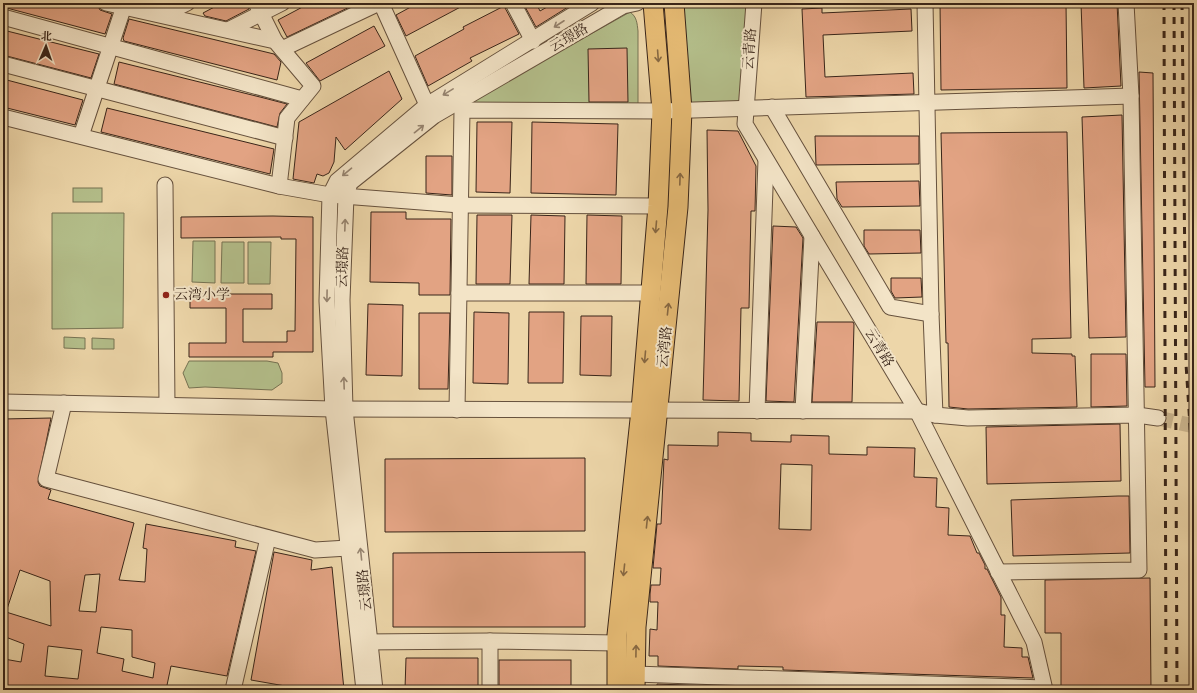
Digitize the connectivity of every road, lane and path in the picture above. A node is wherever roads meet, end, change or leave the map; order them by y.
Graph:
1 (106, 3) edge
2 (187, 3) edge
3 (282, 3) edge
4 (380, 3) edge
5 (513, 3) edge
6 (653, 3) edge
7 (674, 3) edge
8 (754, 3) edge
9 (925, 3) edge
10 (1126, 3) edge
11 (588, 4) edge
12 (633, 4) edge
13 (124, 5) edge
14 (259, 8) edge
15 (163, 15) junction
16 (3, 17) edge
17 (228, 30) junction
18 (656, 32) junction
19 (533, 41) junction
20 (279, 45) junction
21 (110, 46) junction
22 (3, 64) edge
23 (96, 88) junction
24 (1131, 96) junction
25 (302, 100) junction
26 (927, 102) junction
27 (427, 105) junction
28 (772, 107) junction
29 (746, 108) junction
30 (682, 110) junction
31 (662, 111) junction
32 (3, 117) edge
33 (81, 136) junction
34 (285, 138) junction
35 (766, 160) junction
36 (165, 185) dead end
37 (279, 186) junction
38 (330, 195) junction
39 (346, 196) junction
40 (460, 204) junction
41 (658, 206) junction
42 (812, 236) junction
43 (459, 293) junction
44 (650, 293) junction
45 (931, 314) junction
46 (3, 402) edge
47 (64, 403) junction
48 (167, 405) junction
49 (339, 409) junction
50 (457, 410) junction
51 (650, 410) junction
52 (757, 410) junction
53 (803, 411) junction
54 (917, 411) junction
55 (1136, 414) junction
56 (935, 415) junction
57 (1158, 418) tunnel mouth
58 (268, 538) junction
59 (348, 548) junction
60 (998, 572) junction
61 (490, 641) junction
62 (364, 642) junction
63 (617, 643) junction
64 (635, 682) edge
65 (1044, 689) edge
66 (233, 690) edge
67 (364, 690) edge
68 (375, 690) edge
69 (490, 690) edge
70 (617, 690) edge

1 - 13 street
2 - 15 street
3 - 14 street
4 - 20 street
4 - 27 street
5 - 19 street
6 - 18 main road, 云湾路
7 - 30 main road, 云湾路
8 - 29 street, 云青路
9 - 26 street
10 - 24 street
11 -> 19 street, 云璟路
12 - 18 street
39 -> 12 street, 云璟路
13 - 15 street
13 - 21 street
14 - 17 street
14 - 20 street
15 - 17 street
16 - 21 street
17 - 20 street
18 -> 31 main road, 云湾路
19 -> 27 street, 云璟路
20 - 25 street
21 - 23 street
21 - 25 street
22 - 23 street
23 - 33 street
23 - 34 street
24 - 26 street
24 - 55 street
25 - 34 street
26 - 28 street
26 - 45 street
27 -> 38 street, 云璟路
28 - 29 street
28 - 45 street
29 - 30 street
29 - 35 street, 云青路
30 - 31 street
51 -> 30 main road, 云湾路
31 - 40 street
31 - 41 main road, 云湾路
32 - 33 street
33 - 37 street
34 - 37 street
35 - 42 street, 云青路
35 - 52 street
36 - 48 street
37 - 38 street
38 - 39 street
38 -> 49 street, 云璟路
39 - 40 street
49 -> 39 street, 云璟路
40 - 41 street
40 - 43 street
41 -> 44 main road, 云湾路
42 - 53 street
42 - 54 street, 云青路
43 - 44 street
43 - 50 street
44 -> 51 main road, 云湾路
45 - 56 street
46 - 47 street
47 - 48 street
47 - 58 street
48 - 49 street
49 - 50 street
49 - 59 street, 云璟路
62 -> 49 street, 云璟路
50 - 51 street
51 - 52 street
51 -> 63 main road, 云湾路
64 -> 51 main road, 云湾路
52 - 53 street
53 - 54 street
54 - 56 street
54 - 60 street, 云青路
55 - 56 street
55 - 57 street
55 - 60 street
58 - 59 street
58 - 66 street
59 - 62 street, 云璟路
60 - 65 street, 云青路
61 - 62 street
61 - 63 street
61 - 69 street
62 - 67 street, 云璟路
62 - 68 street, 云璟路
63 - 70 main road, 云湾路
64 - 65 street

